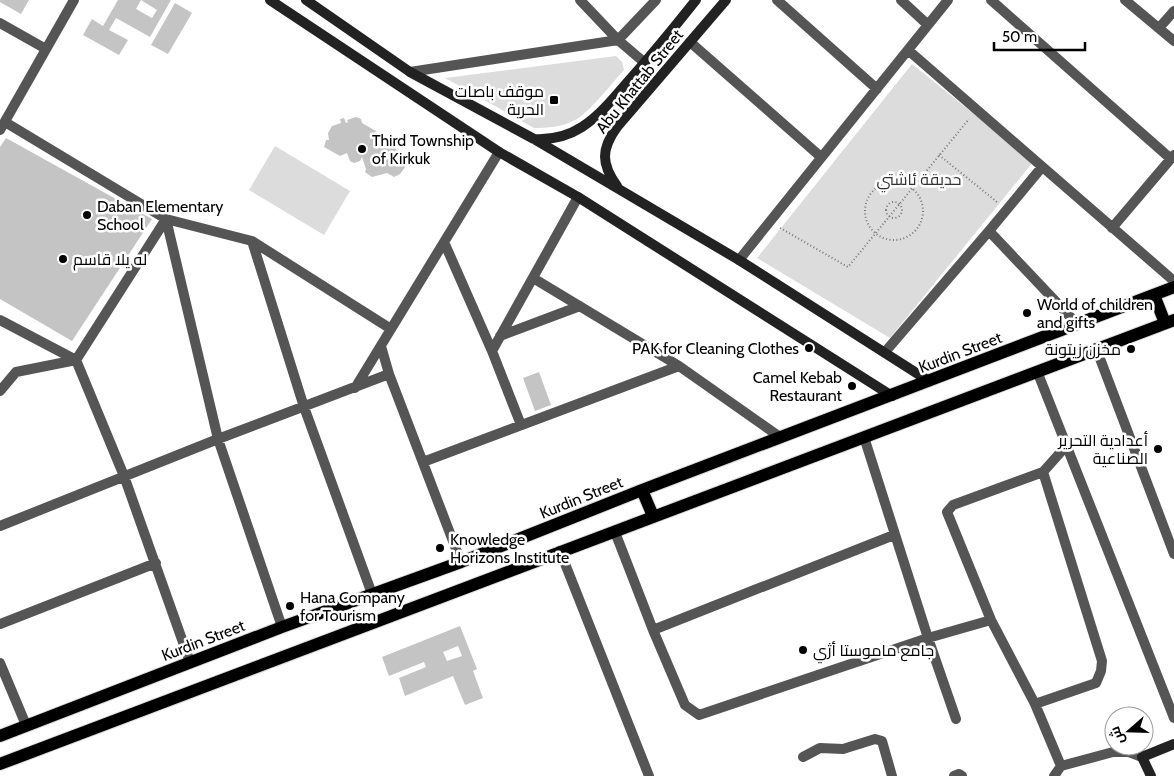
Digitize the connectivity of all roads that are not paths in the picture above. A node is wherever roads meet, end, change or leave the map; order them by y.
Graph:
1 (74, 0) edge
2 (270, 0) edge
3 (306, 0) edge
4 (580, 0) edge
5 (656, 0) edge
6 (696, 0) edge
7 (726, 0) edge
8 (777, 0) edge
9 (901, 0) edge
10 (948, 0) edge
11 (991, 0) edge
12 (1125, 0) edge
13 (1174, 10) edge
14 (0, 23) edge
15 (928, 25) junction
16 (1160, 28) junction
17 (618, 40) junction
18 (1174, 41) edge
19 (690, 42) junction
20 (46, 49) junction
21 (908, 50) junction
22 (645, 63) junction
23 (410, 72) junction
24 (877, 88) junction
25 (600, 113) junction
26 (2, 126) edge
27 (617, 127) junction
28 (534, 139) junction
29 (499, 152) junction
30 (821, 157) junction
31 (1173, 157) edge
32 (1042, 167) junction
33 (620, 189) junction
34 (578, 197) junction
35 (166, 219) junction
36 (1112, 228) junction
37 (990, 231) junction
38 (252, 241) junction
39 (444, 242) junction
40 (739, 260) junction
41 (533, 278) junction
42 (1174, 281) edge
43 (1174, 287) edge
44 (1154, 295) junction
45 (580, 306) junction
46 (0, 320) edge
47 (1170, 321) edge
48 (1077, 324) junction
49 (391, 330) junction
50 (500, 336) junction
51 (381, 346) junction
52 (1096, 348) junction
53 (492, 351) junction
54 (885, 352) junction
55 (76, 360) junction
56 (679, 366) junction
57 (1037, 371) junction
58 (389, 374) junction
59 (929, 381) junction
60 (355, 388) junction
61 (0, 391) edge
62 (892, 396) junction
63 (304, 407) junction
64 (520, 425) junction
65 (780, 437) junction
66 (864, 437) junction
67 (218, 439) junction
68 (1067, 445) junction
69 (422, 462) junction
70 (1043, 472) junction
71 (124, 476) junction
72 (642, 490) junction
73 (653, 516) junction
74 (0, 526) edge
75 (615, 532) junction
76 (894, 535) junction
77 (560, 551) junction
78 (1174, 554) edge
79 (461, 562) junction
80 (156, 563) junction
81 (372, 594) junction
82 (991, 620) junction
83 (0, 624) edge
84 (282, 627) junction
85 (653, 630) junction
86 (928, 638) junction
87 (190, 662) junction
88 (0, 663) edge
89 (1035, 704) junction
90 (1174, 718) edge
91 (956, 719) dead end
92 (26, 726) junction
93 (0, 736) edge
94 (1174, 744) edge
95 (803, 757) dead end
96 (1142, 757) junction
97 (0, 764) edge
98 (1061, 766) junction
99 (649, 776) edge
100 (892, 776) edge
101 (954, 776) edge
102 (962, 776) edge
103 (1054, 776) edge
104 (1151, 776) edge

1 - 20 street
2 - 29 main road
3 - 23 main road
4 - 17 street
5 - 17 street
6 - 22 main road, Abu Khattab Street
7 - 19 main road, Abu Khattab Street
8 - 24 street
9 - 15 street
10 - 15 street
11 - 31 street
12 - 16 street
13 - 16 street
14 - 20 street
15 - 21 street
16 - 18 street
17 - 22 street
17 - 23 street
19 - 27 main road, Abu Khattab Street
19 - 30 street
20 - 26 street
21 - 24 street
21 - 32 street
22 - 25 main road, Abu Khattab Street
23 - 28 main road
24 - 30 street
25 - 27 main road
25 - 28 main road, Abu Khattab Street
26 - 35 street
27 - 33 main road, Abu Khattab Street
28 - 33 main road
29 - 34 main road
29 - 39 street
30 - 40 street
31 - 36 street
32 - 36 street
32 - 37 street
33 - 40 main road
34 - 41 street
34 - 62 main road
35 - 38 street
35 - 55 street
35 - 67 street
36 - 42 street
37 - 48 street
37 - 54 street
38 - 49 street
38 - 63 street
39 - 49 street
39 - 53 street
40 - 54 main road
41 - 45 street
41 - 50 street
43 - 44 main road, Kurdin Street
44 - 47 main road
44 - 48 main road, Kurdin Street
45 - 50 street
45 - 56 street
46 - 55 street
47 - 52 main road
48 - 59 main road, Kurdin Street
49 - 51 street
50 - 53 street
51 - 58 street
51 - 60 street
52 - 57 main road
52 - 78 street
53 - 64 street
54 - 59 main road
55 - 61 street
55 - 71 street
56 - 64 street
56 - 65 street
57 - 66 main road
57 - 68 street
58 - 60 street
58 - 69 street
59 - 62 main road, Kurdin Street
60 - 63 street
62 - 65 main road, Kurdin Street
63 - 67 street
63 - 81 street
64 - 69 street
65 - 72 main road, Kurdin Street
66 - 73 main road
66 - 76 street
67 - 71 street
67 - 84 street
68 - 70 street
68 - 90 street
69 - 79 street
70 - 82 street
70 - 89 street
71 - 74 street
71 - 80 street
72 - 73 main road
72 - 79 main road, Kurdin Street
73 - 75 main road
75 - 77 main road
75 - 85 street
76 - 85 street
76 - 86 street
77 - 97 main road
77 - 99 street
79 - 81 main road, Kurdin Street
80 - 83 street
80 - 87 street
81 - 84 main road, Kurdin Street
82 - 86 street
82 - 89 street
84 - 87 main road, Kurdin Street
85 - 86 street
86 - 91 street
87 - 92 main road, Kurdin Street
88 - 92 street
89 - 98 street
92 - 93 main road, Kurdin Street
94 - 96 main road
95 - 100 street
96 - 98 street
96 - 104 main road
98 - 103 street
101 - 102 street

